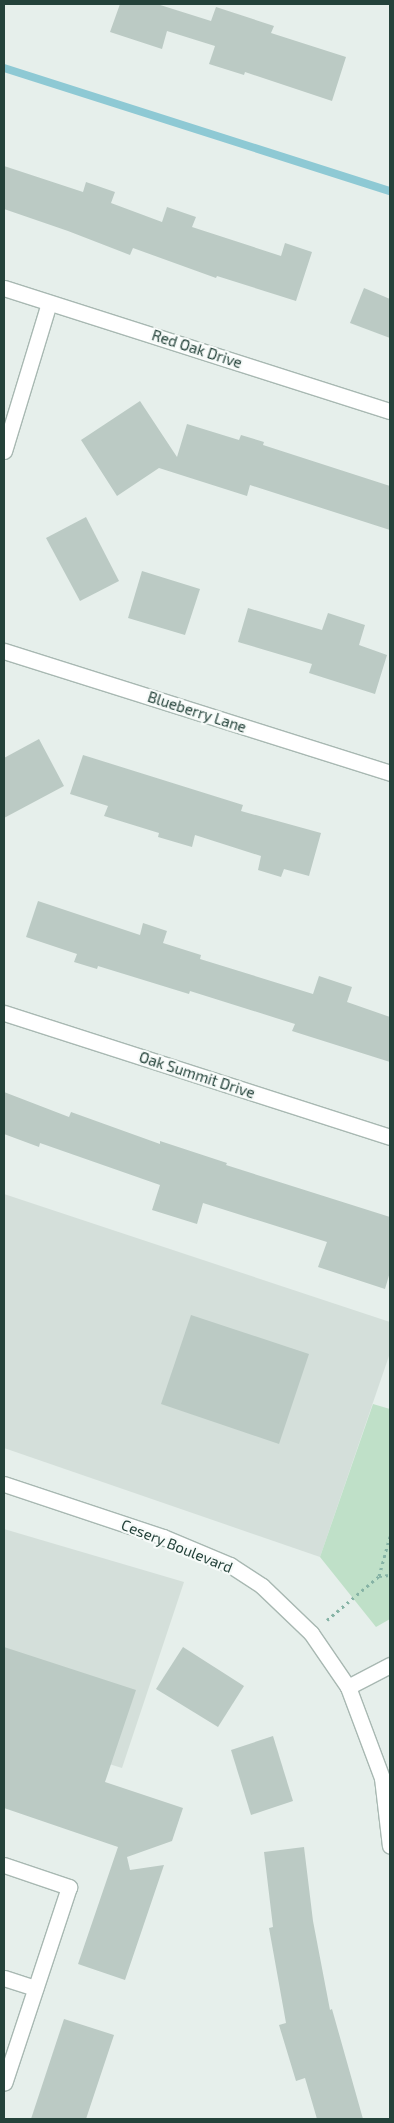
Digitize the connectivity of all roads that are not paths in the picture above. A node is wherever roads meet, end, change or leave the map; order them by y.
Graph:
1 (4, 288) edge
2 (50, 303) junction
3 (390, 411) edge
4 (4, 451) edge
5 (4, 651) edge
6 (390, 773) edge
7 (4, 1014) edge
8 (390, 1137) edge
9 (4, 1484) edge
10 (390, 1665) edge
11 (348, 1687) junction
12 (390, 1846) edge
13 (4, 1865) edge
14 (4, 1978) edge
15 (36, 1988) junction
16 (4, 2083) edge

1 - 2 street, Red Oak Drive
2 - 3 street, Red Oak Drive
2 - 4 street
5 - 6 street, Blueberry Lane
7 - 8 street, Oak Summit Drive
9 - 11 street, Cesery Boulevard
10 - 11 street
11 - 12 street, Cesery Boulevard
13 - 15 street
14 - 15 street
15 - 16 street

